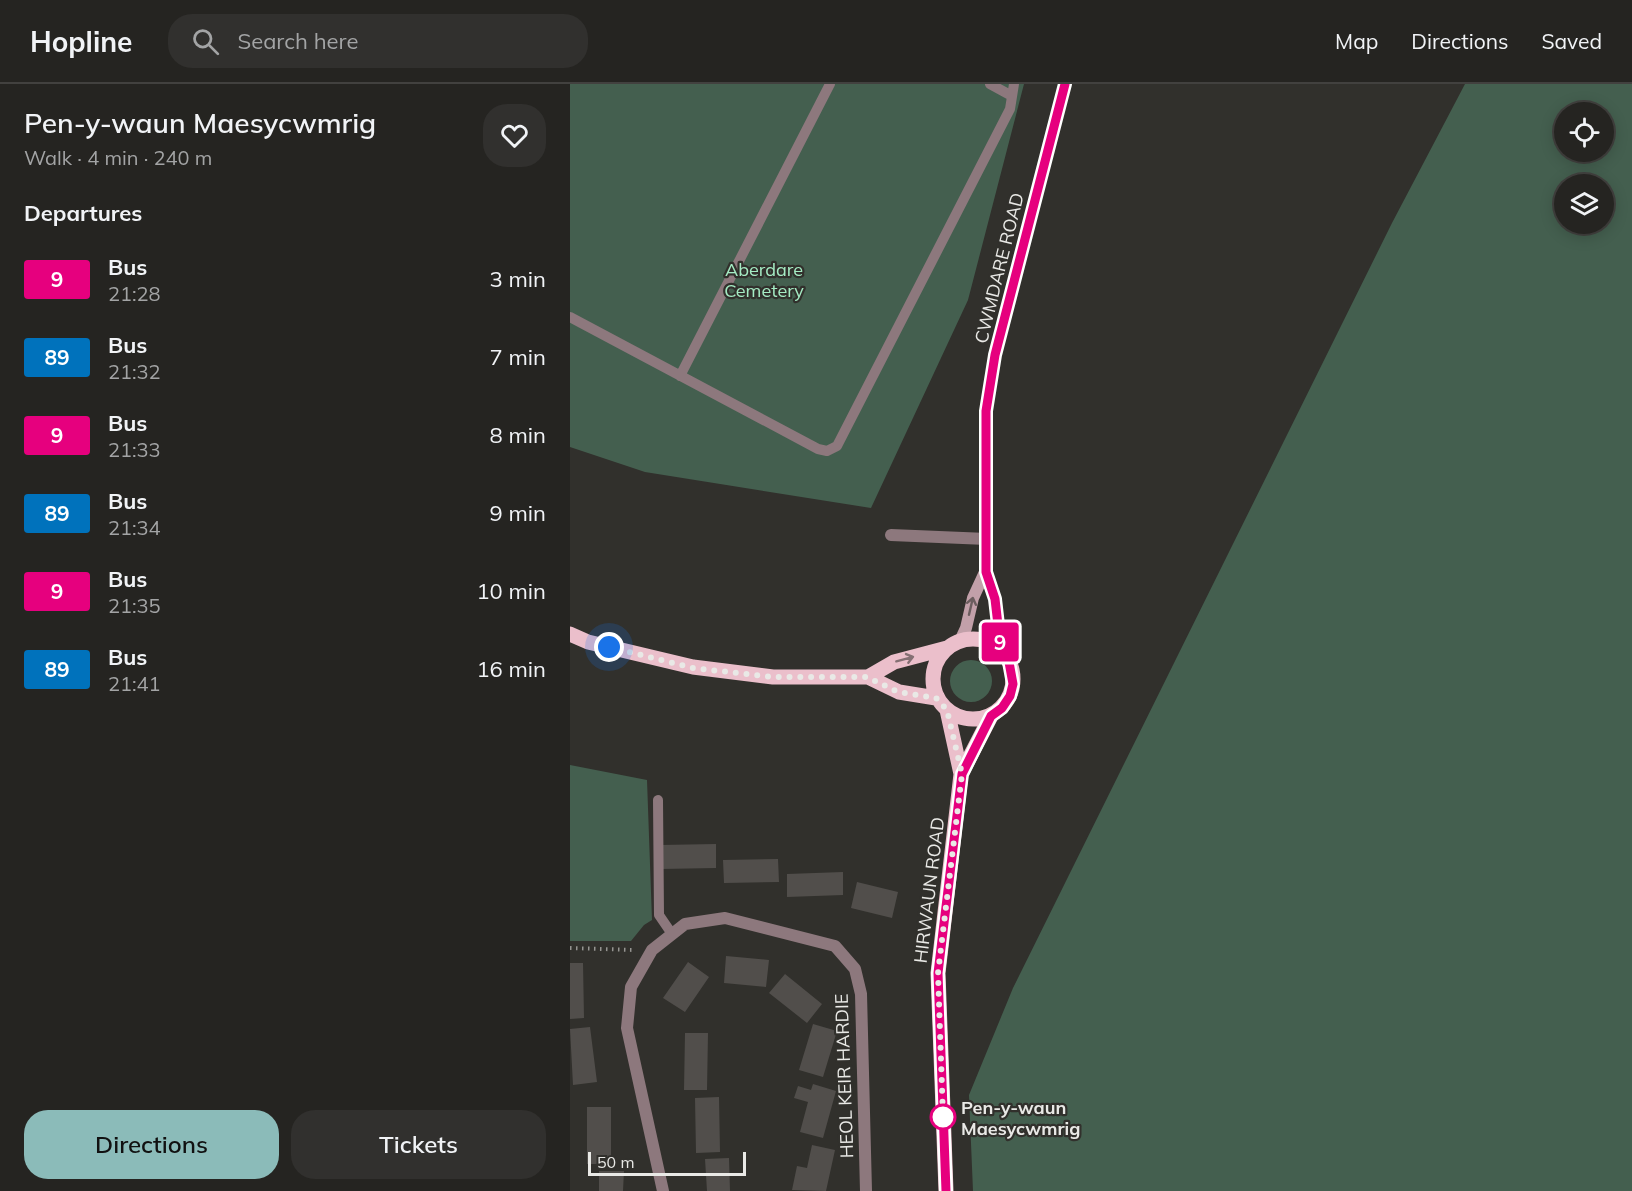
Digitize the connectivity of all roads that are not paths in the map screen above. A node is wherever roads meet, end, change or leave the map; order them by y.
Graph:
1 (830, 84) edge
2 (990, 84) edge
3 (1014, 84) edge
4 (1065, 84) edge
5 (1012, 96) junction
6 (570, 317) edge
7 (680, 376) junction
8 (891, 535) dead end
9 (987, 538) junction
10 (986, 572) junction
11 (570, 634) edge
12 (953, 645) junction
13 (1001, 651) junction
14 (867, 677) junction
15 (936, 698) junction
16 (947, 710) junction
17 (991, 716) junction
18 (962, 774) junction
19 (658, 800) dead end
20 (672, 934) junction
21 (663, 1191) edge
22 (866, 1191) edge
23 (946, 1191) edge

1 - 7 lane
2 - 5 lane
3 - 5 lane
4 - 9 main road, CWMDARE ROAD
5 - 7 lane
6 - 7 lane
8 - 9 street
9 - 10 main road, CWMDARE ROAD
12 -> 10 main road, CWMDARE ROAD
10 - 13 main road, CWMDARE ROAD
11 - 14 main road
12 - 13 main road
14 -> 12 main road
12 - 15 main road
13 - 17 main road
14 - 15 main road
15 - 16 main road
16 - 17 main road
16 - 18 main road, HIRWAUN ROAD
17 - 18 main road, HIRWAUN ROAD
18 - 23 main road, HIRWAUN ROAD
19 - 20 lane
20 - 21 street, HEOL KEIR HARDIE
20 - 22 street, HEOL KEIR HARDIE

